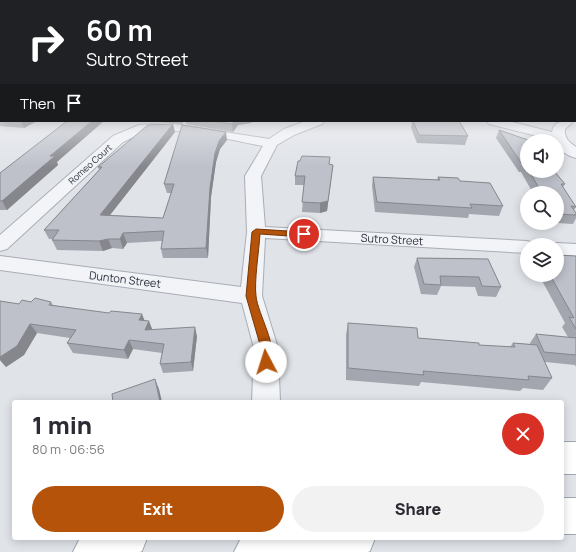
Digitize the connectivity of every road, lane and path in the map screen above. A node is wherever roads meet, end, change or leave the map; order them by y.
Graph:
1 (315, 122) edge
2 (497, 122) edge
3 (567, 122) edge
4 (543, 134) edge
5 (558, 134) edge
6 (271, 143) junction
7 (564, 143) edge
8 (576, 154) edge
9 (256, 232) junction
10 (0, 245) edge
11 (520, 247) edge
12 (564, 249) edge
13 (576, 250) edge
14 (0, 262) edge
15 (251, 296) junction
16 (266, 400) edge
17 (564, 458) edge
18 (576, 458) edge
19 (564, 516) edge
20 (576, 516) edge
21 (124, 540) edge
22 (342, 540) edge
23 (263, 547) edge
24 (92, 552) edge

1 - 6 street
2 - 4 street
3 - 5 street
6 - 9 street
6 - 10 street, Romeo Court
7 - 8 street
9 - 11 street, Sutro Street
9 - 15 street
12 - 13 street
14 - 15 street, Dunton Street
15 - 16 street
17 - 18 main road
19 - 20 main road
21 - 24 main road
22 - 23 main road

